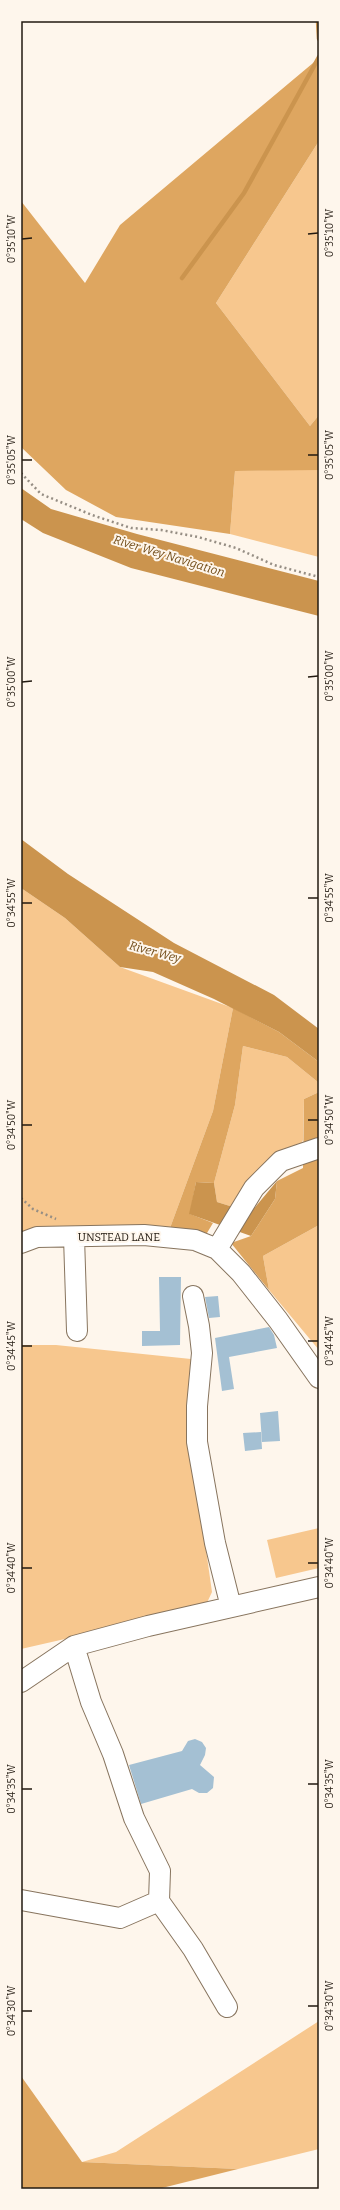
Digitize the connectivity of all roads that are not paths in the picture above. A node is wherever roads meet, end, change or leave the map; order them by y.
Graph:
1 (319, 1148) edge
2 (74, 1237) junction
3 (21, 1243) edge
4 (217, 1249) junction
5 (193, 1296) dead end
6 (77, 1331) dead end
7 (319, 1378) edge
8 (319, 1587) edge
9 (231, 1607) junction
10 (74, 1646) junction
11 (21, 1682) edge
12 (21, 1900) edge
13 (159, 1901) junction
14 (227, 2007) dead end

1 - 4 street
2 - 3 street, UNSTEAD LANE
2 - 4 street, UNSTEAD LANE
2 - 6 street
4 - 7 street
5 - 9 street
8 - 9 street
9 - 10 street
10 - 11 street
10 - 13 street
12 - 13 street
13 - 14 street

